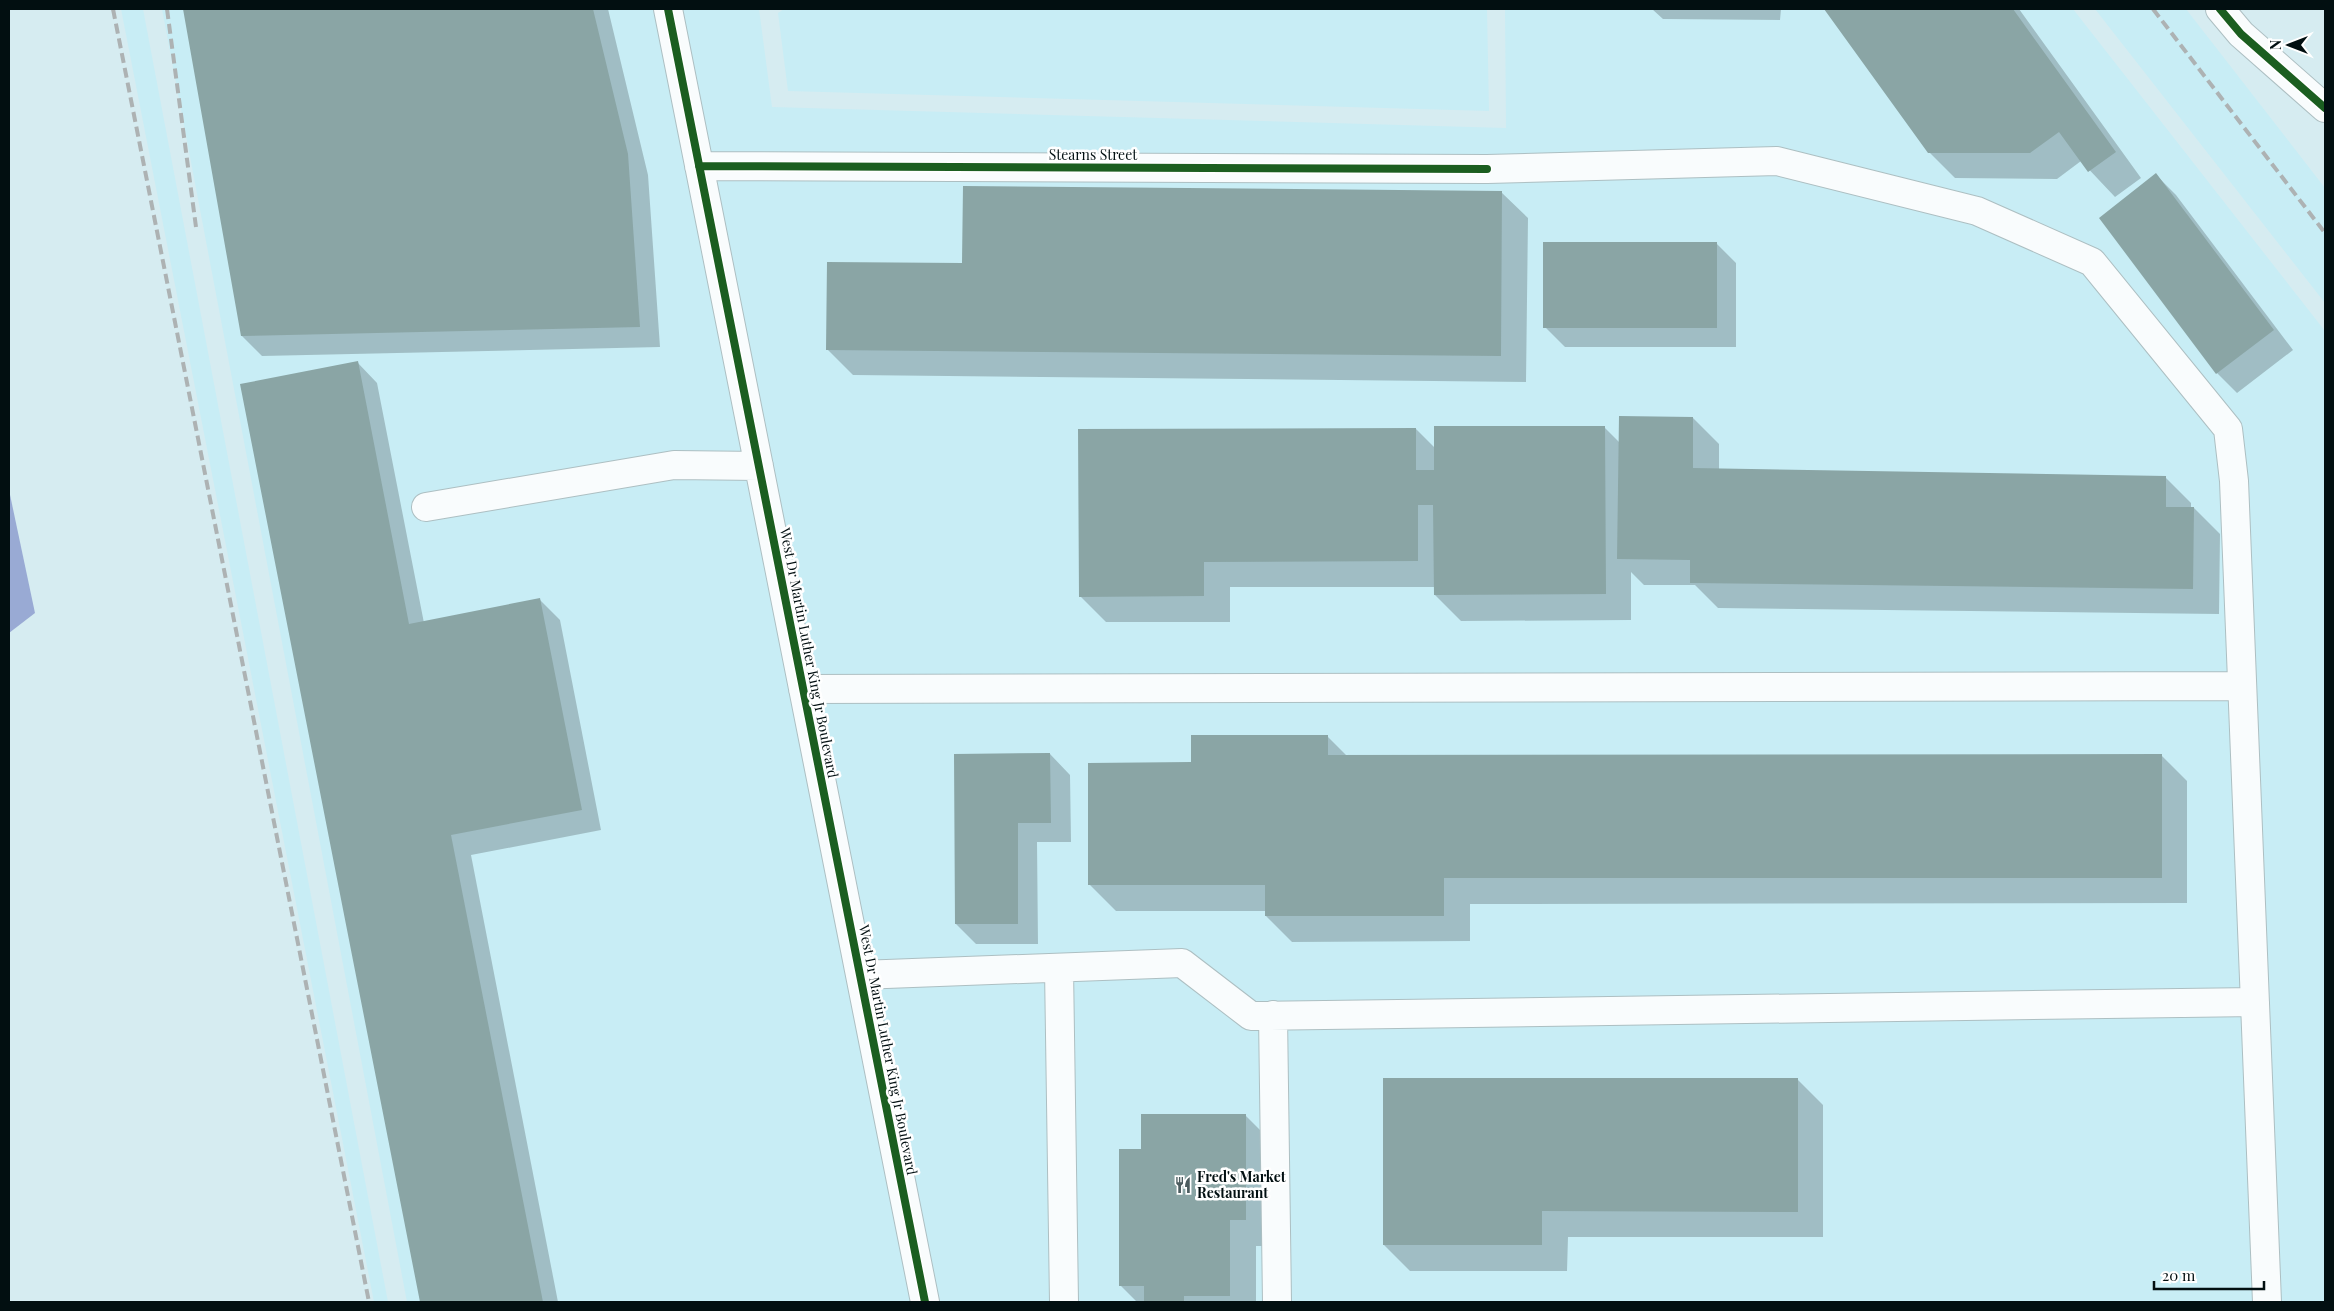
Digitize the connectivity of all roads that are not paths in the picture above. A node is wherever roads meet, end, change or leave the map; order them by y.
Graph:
1 (668, 9) edge
2 (2220, 9) edge
3 (2325, 108) edge
4 (699, 166) junction
5 (759, 466) junction
6 (426, 506) dead end
7 (2242, 686) junction
8 (803, 689) junction
9 (1059, 968) junction
10 (860, 975) junction
11 (2255, 1002) junction
12 (1274, 1016) junction
13 (926, 1302) edge
14 (1064, 1302) edge
15 (1277, 1302) edge
16 (2267, 1302) edge

1 - 4 street, West Dr Martin Luther King Jr Boulevard
2 - 3 street
4 - 5 street, West Dr Martin Luther King Jr Boulevard
4 - 7 street, Stearns Street
5 - 6 street
5 - 8 street, West Dr Martin Luther King Jr Boulevard
7 - 8 street
7 - 11 street, Stearns Street
8 - 10 street, West Dr Martin Luther King Jr Boulevard
9 - 10 street
9 - 12 street
9 - 14 street
10 - 13 street, West Dr Martin Luther King Jr Boulevard
11 - 12 street
11 - 16 street, Stearns Street
12 - 15 street

